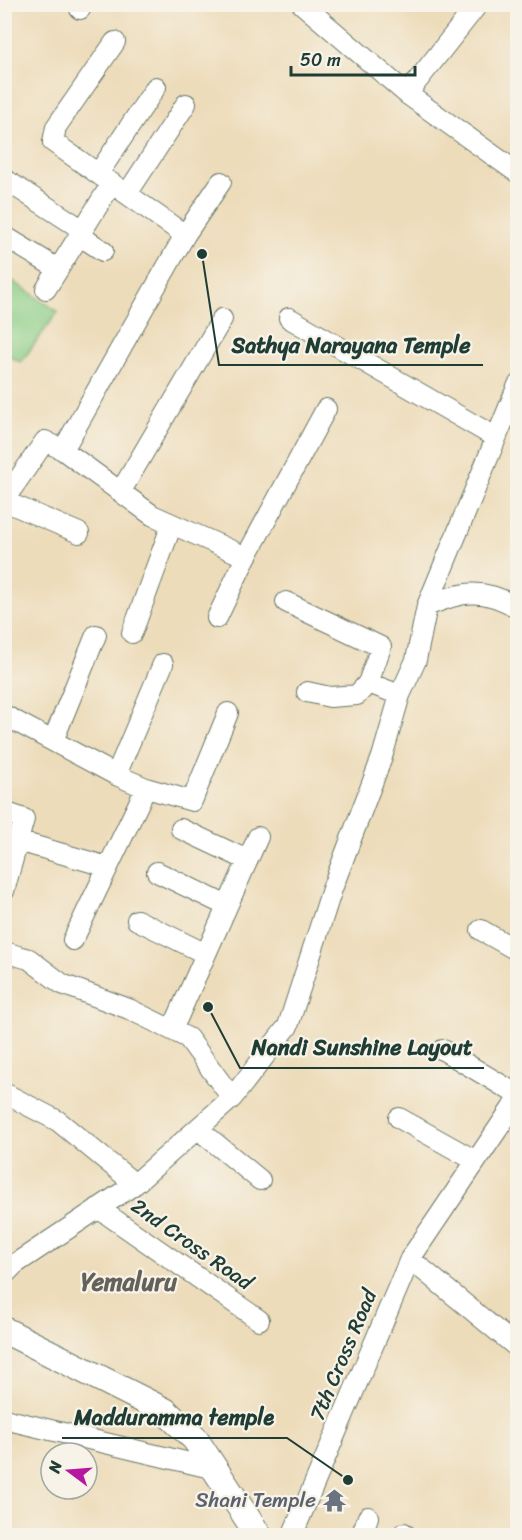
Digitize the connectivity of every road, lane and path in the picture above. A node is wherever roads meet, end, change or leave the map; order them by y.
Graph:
1 (302, 4) edge
2 (478, 4) edge
3 (115, 42) dead end
4 (156, 87) dead end
5 (407, 94) junction
6 (186, 104) dead end
7 (518, 173) edge
8 (4, 179) edge
9 (221, 182) dead end
10 (113, 184) junction
11 (81, 233) junction
12 (4, 236) edge
13 (185, 236) junction
14 (103, 251) dead end
15 (58, 269) junction
16 (46, 289) dead end
17 (289, 318) dead end
18 (222, 319) dead end
19 (518, 385) edge
20 (326, 409) dead end
21 (495, 437) junction
22 (63, 450) junction
23 (121, 491) junction
24 (4, 501) edge
25 (172, 524) junction
26 (79, 533) dead end
27 (244, 561) junction
28 (286, 602) dead end
29 (427, 606) junction
30 (518, 608) edge
31 (217, 618) dead end
32 (132, 633) dead end
33 (96, 635) dead end
34 (163, 664) dead end
35 (368, 683) junction
36 (307, 692) dead end
37 (400, 694) junction
38 (228, 713) dead end
39 (4, 715) edge
40 (53, 741) junction
41 (116, 775) junction
42 (146, 788) junction
43 (4, 812) edge
44 (181, 829) dead end
45 (258, 837) dead end
46 (18, 841) junction
47 (247, 860) junction
48 (108, 867) junction
49 (157, 872) dead end
50 (4, 891) edge
51 (227, 906) junction
52 (137, 920) dead end
53 (481, 930) dead end
54 (73, 940) dead end
55 (4, 951) edge
56 (518, 951) edge
57 (206, 954) junction
58 (171, 1027) junction
59 (443, 1050) dead end
60 (4, 1093) edge
61 (518, 1097) edge
62 (232, 1098) junction
63 (399, 1118) dead end
64 (198, 1129) junction
65 (476, 1161) junction
66 (260, 1180) dead end
67 (135, 1184) junction
68 (98, 1208) junction
69 (410, 1259) junction
70 (8, 1266) edge
71 (259, 1320) dead end
72 (4, 1330) edge
73 (518, 1348) edge
74 (4, 1419) edge
75 (215, 1469) junction
76 (368, 1516) dead end
77 (258, 1536) edge
78 (292, 1536) edge
79 (361, 1536) edge

1 - 5 street
2 - 5 street
3 - 10 street
4 - 10 street
5 - 7 street
6 - 10 street
8 - 11 street
9 - 13 street
10 - 11 street
10 - 13 street
11 - 14 street
11 - 15 street
12 - 15 street
13 - 22 street
15 - 16 street
17 - 21 street
18 - 23 street
19 - 21 street
20 - 27 street
21 - 29 street
22 - 23 street
22 - 24 street
23 - 25 street
24 - 26 street
25 - 27 street
25 - 32 street
27 - 31 street
28 - 35 street
29 - 30 street
29 - 37 street
33 - 40 street
34 - 41 street
35 - 36 street
35 - 37 street
37 - 62 street
38 - 42 street
39 - 40 street
40 - 41 street
41 - 42 street
42 - 48 street
43 - 46 street
44 - 47 street
45 - 47 street
46 - 48 street
46 - 50 street
47 - 51 street
48 - 54 street
49 - 51 street
51 - 57 street
52 - 57 street
53 - 56 street
55 - 58 street
57 - 58 street
58 - 62 street
59 - 61 street
60 - 67 street
61 - 65 street, 7th Cross Road
62 - 64 street
63 - 65 street
64 - 66 street
64 - 67 street
65 - 69 street, 7th Cross Road
67 - 68 street
68 - 70 street
68 - 71 street, 2nd Cross Road
69 - 73 street
69 - 78 street, 7th Cross Road
72 - 75 street
74 - 75 street
75 - 77 street
76 - 79 street

